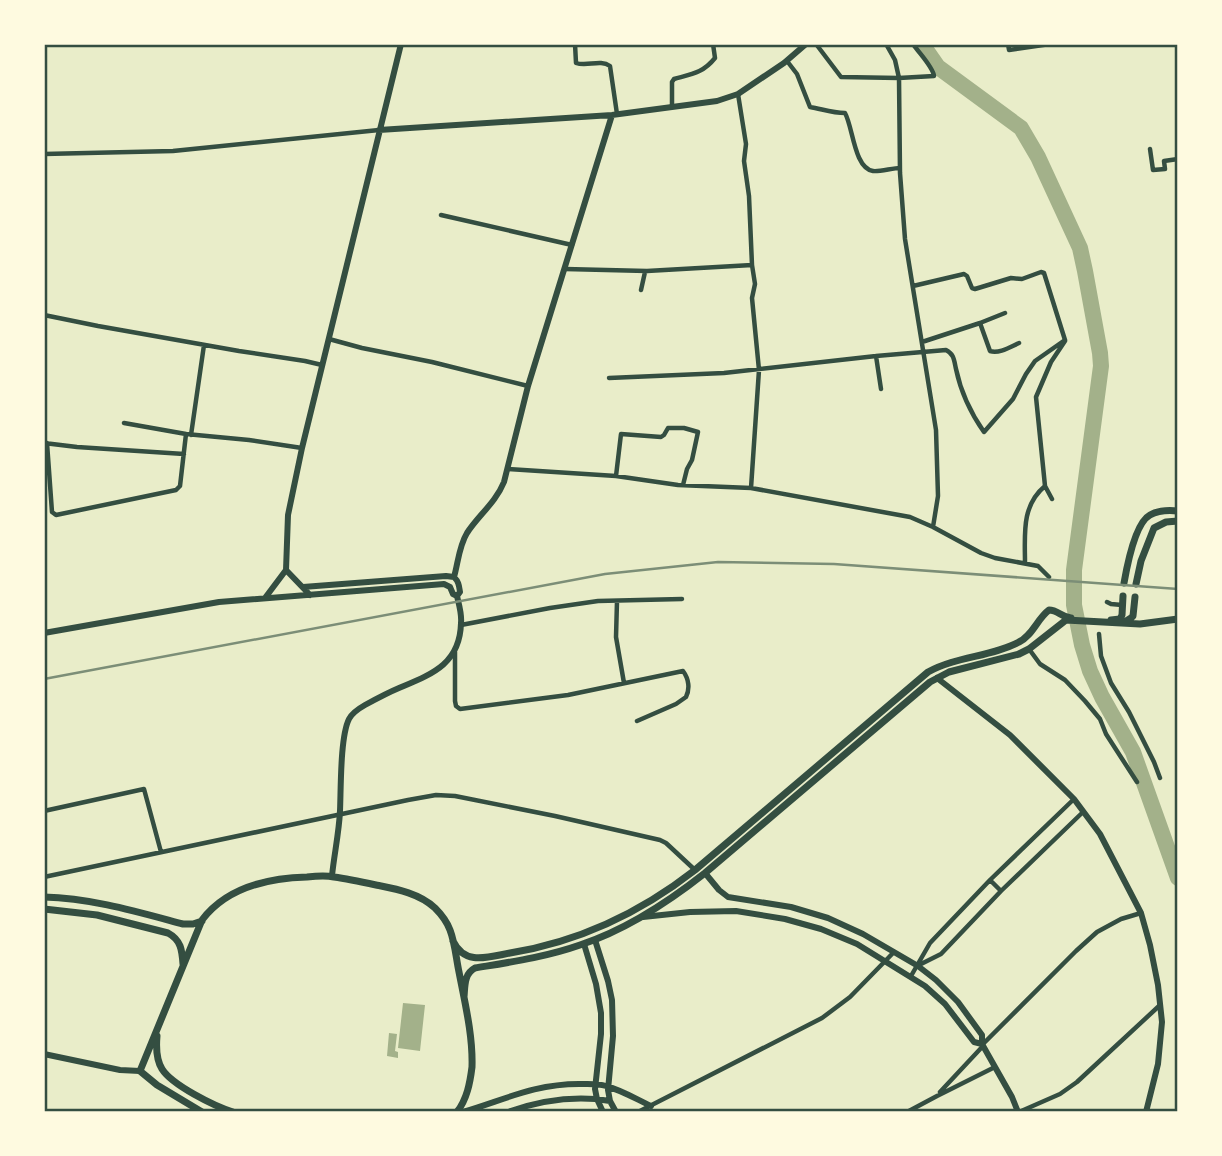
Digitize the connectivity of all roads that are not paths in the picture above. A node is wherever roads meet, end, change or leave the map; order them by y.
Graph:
1 (401, 44) edge
2 (575, 44) edge
3 (713, 44) edge
4 (806, 44) edge
5 (816, 44) edge
6 (886, 44) edge
7 (913, 44) edge
8 (1008, 44) edge
9 (1050, 44) edge
10 (787, 61) junction
11 (899, 78) junction
12 (738, 94) junction
13 (672, 107) junction
14 (614, 115) junction
15 (379, 130) junction
16 (1150, 149) dead end
17 (44, 154) edge
18 (1178, 159) edge
19 (900, 168) junction
20 (441, 215) dead end
21 (572, 245) junction
22 (752, 265) junction
23 (565, 269) junction
24 (647, 271) junction
25 (913, 286) junction
26 (641, 290) dead end
27 (1005, 313) dead end
28 (44, 315) edge
29 (980, 323) junction
30 (329, 339) junction
31 (1065, 340) junction
32 (922, 342) junction
33 (1019, 342) dead end
34 (204, 345) junction
35 (924, 352) junction
36 (876, 356) junction
37 (322, 366) junction
38 (758, 370) junction
39 (609, 378) dead end
40 (528, 386) junction
41 (881, 389) dead end
42 (124, 423) dead end
43 (188, 435) junction
44 (46, 443) edge
45 (302, 448) junction
46 (184, 454) junction
47 (508, 469) junction
48 (616, 476) junction
49 (684, 485) junction
50 (1045, 486) junction
51 (751, 488) junction
52 (1052, 499) dead end
53 (1178, 511) edge
54 (1178, 521) edge
55 (933, 527) junction
56 (1025, 563) junction
57 (286, 570) junction
58 (454, 577) junction
59 (1049, 577) dead end
60 (1124, 583) dead end
61 (1136, 584) dead end
62 (303, 587) junction
63 (310, 594) junction
64 (457, 596) junction
65 (1123, 596) dead end
66 (1135, 597) dead end
67 (265, 598) junction
68 (682, 599) dead end
69 (617, 601) junction
70 (1107, 601) dead end
71 (1123, 605) junction
72 (1065, 619) junction
73 (1178, 619) edge
74 (1109, 621) junction
75 (1122, 624) junction
76 (461, 625) junction
77 (44, 633) edge
78 (1099, 634) dead end
79 (1028, 649) junction
80 (455, 651) junction
81 (937, 678) junction
82 (624, 683) junction
83 (637, 721) dead end
84 (1160, 778) dead end
85 (1137, 782) dead end
86 (1074, 799) junction
87 (44, 811) edge
88 (1083, 812) junction
89 (340, 815) junction
90 (161, 852) junction
91 (695, 870) junction
92 (705, 873) junction
93 (332, 876) junction
94 (44, 877) edge
95 (990, 880) junction
96 (1001, 891) junction
97 (44, 897) edge
98 (55, 897) junction
99 (99, 904) junction
100 (44, 909) edge
101 (54, 909) junction
102 (1141, 913) junction
103 (97, 915) junction
104 (641, 917) junction
105 (202, 920) junction
106 (595, 940) junction
107 (453, 941) junction
108 (584, 944) junction
109 (894, 952) junction
110 (886, 961) junction
111 (918, 966) junction
112 (184, 968) junction
113 (911, 976) junction
114 (464, 997) junction
115 (1161, 1005) junction
116 (613, 1012) junction
117 (601, 1013) junction
118 (158, 1028) junction
119 (982, 1045) junction
120 (44, 1054) edge
121 (995, 1067) junction
122 (140, 1071) junction
123 (595, 1084) junction
124 (607, 1086) junction
125 (937, 1096) junction
126 (597, 1099) junction
127 (610, 1101) junction
128 (651, 1106) junction
129 (202, 1112) edge
130 (233, 1112) edge
131 (457, 1112) edge
132 (463, 1112) edge
133 (508, 1112) edge
134 (603, 1112) edge
135 (616, 1112) edge
136 (638, 1112) edge
137 (907, 1112) edge
138 (1019, 1112) edge
139 (1146, 1112) edge

1 - 15 street
2 - 14 street
3 - 13 street
4 - 10 street
5 - 11 street
6 - 11 street
7 - 11 street
8 - 9 street
10 - 12 street
10 - 19 street
11 - 19 street
12 - 13 street
12 - 22 street
13 - 14 street
14 - 15 street
14 - 21 street
15 - 17 street
15 - 30 street
16 - 18 street
19 - 25 street
20 - 21 street
21 - 23 street
22 - 24 street
22 - 38 street
23 - 24 street
23 - 40 street
24 - 26 street
25 - 31 street
25 - 32 street
27 - 29 street
28 - 34 street
29 - 32 street
29 - 33 street
30 - 37 street
30 - 40 street
31 - 35 street
31 - 50 street
32 - 35 street
34 - 37 street
34 - 43 street
35 - 36 street
35 - 55 street
36 - 38 street
36 - 41 street
37 - 45 street
38 - 39 street
38 - 51 street
40 - 47 street
42 - 43 street
43 - 45 street
43 - 46 street
44 - 46 street
44 - 46 street
45 - 57 street
47 - 48 street
47 - 58 street
48 - 49 street
48 - 49 street
49 - 51 street
50 - 52 street
50 - 56 street
51 - 55 street
53 - 60 main road
54 - 61 main road
55 - 56 street
56 - 59 street
57 - 62 street
57 - 67 street
58 - 62 street
58 - 64 street
62 - 63 street
63 - 64 street
63 - 67 street
64 - 76 street
65 - 71 main road
66 - 75 main road
67 - 77 street
68 - 69 street
69 - 76 street
69 - 82 street
70 - 71 street
71 - 74 main road
72 - 74 main road
72 - 79 main road
72 - 91 main road
73 - 75 main road
74 - 75 main road
76 - 80 street
78 - 84 street
79 - 81 main road
79 - 85 street
80 - 82 street
80 - 89 street
81 - 86 street
81 - 92 main road
82 - 83 street
86 - 88 street
86 - 95 street
87 - 90 street
88 - 96 street
88 - 102 street
89 - 90 street
89 - 91 street
89 - 93 street
90 - 94 street
91 - 107 main road
92 - 104 main road
92 - 109 street
93 - 105 main road
93 - 107 main road
95 - 96 street
95 - 111 street
96 - 111 street
97 - 98 main road
98 - 99 main road
98 - 101 main road
99 - 103 main road
99 - 105 main road
100 - 101 main road
101 - 103 main road
102 - 115 street
102 - 119 street
103 - 112 main road
104 - 106 main road
104 - 110 street
105 - 112 main road
106 - 108 main road
106 - 116 street
107 - 114 main road
108 - 114 main road
108 - 117 street
109 - 110 street
109 - 111 street
110 - 113 street
110 - 128 street
111 - 113 street
111 - 119 street
112 - 118 main road
113 - 119 street
114 - 131 main road
115 - 138 street
115 - 139 street
116 - 117 street
116 - 124 street
117 - 123 street
118 - 122 main road
118 - 130 main road
119 - 121 street
119 - 125 street
120 - 122 street
121 - 125 street
121 - 138 street
122 - 129 main road
123 - 124 street
123 - 126 street
123 - 132 street
124 - 127 street
124 - 128 street
125 - 137 street
126 - 127 street
126 - 133 street
126 - 134 street
127 - 135 street
128 - 136 street

